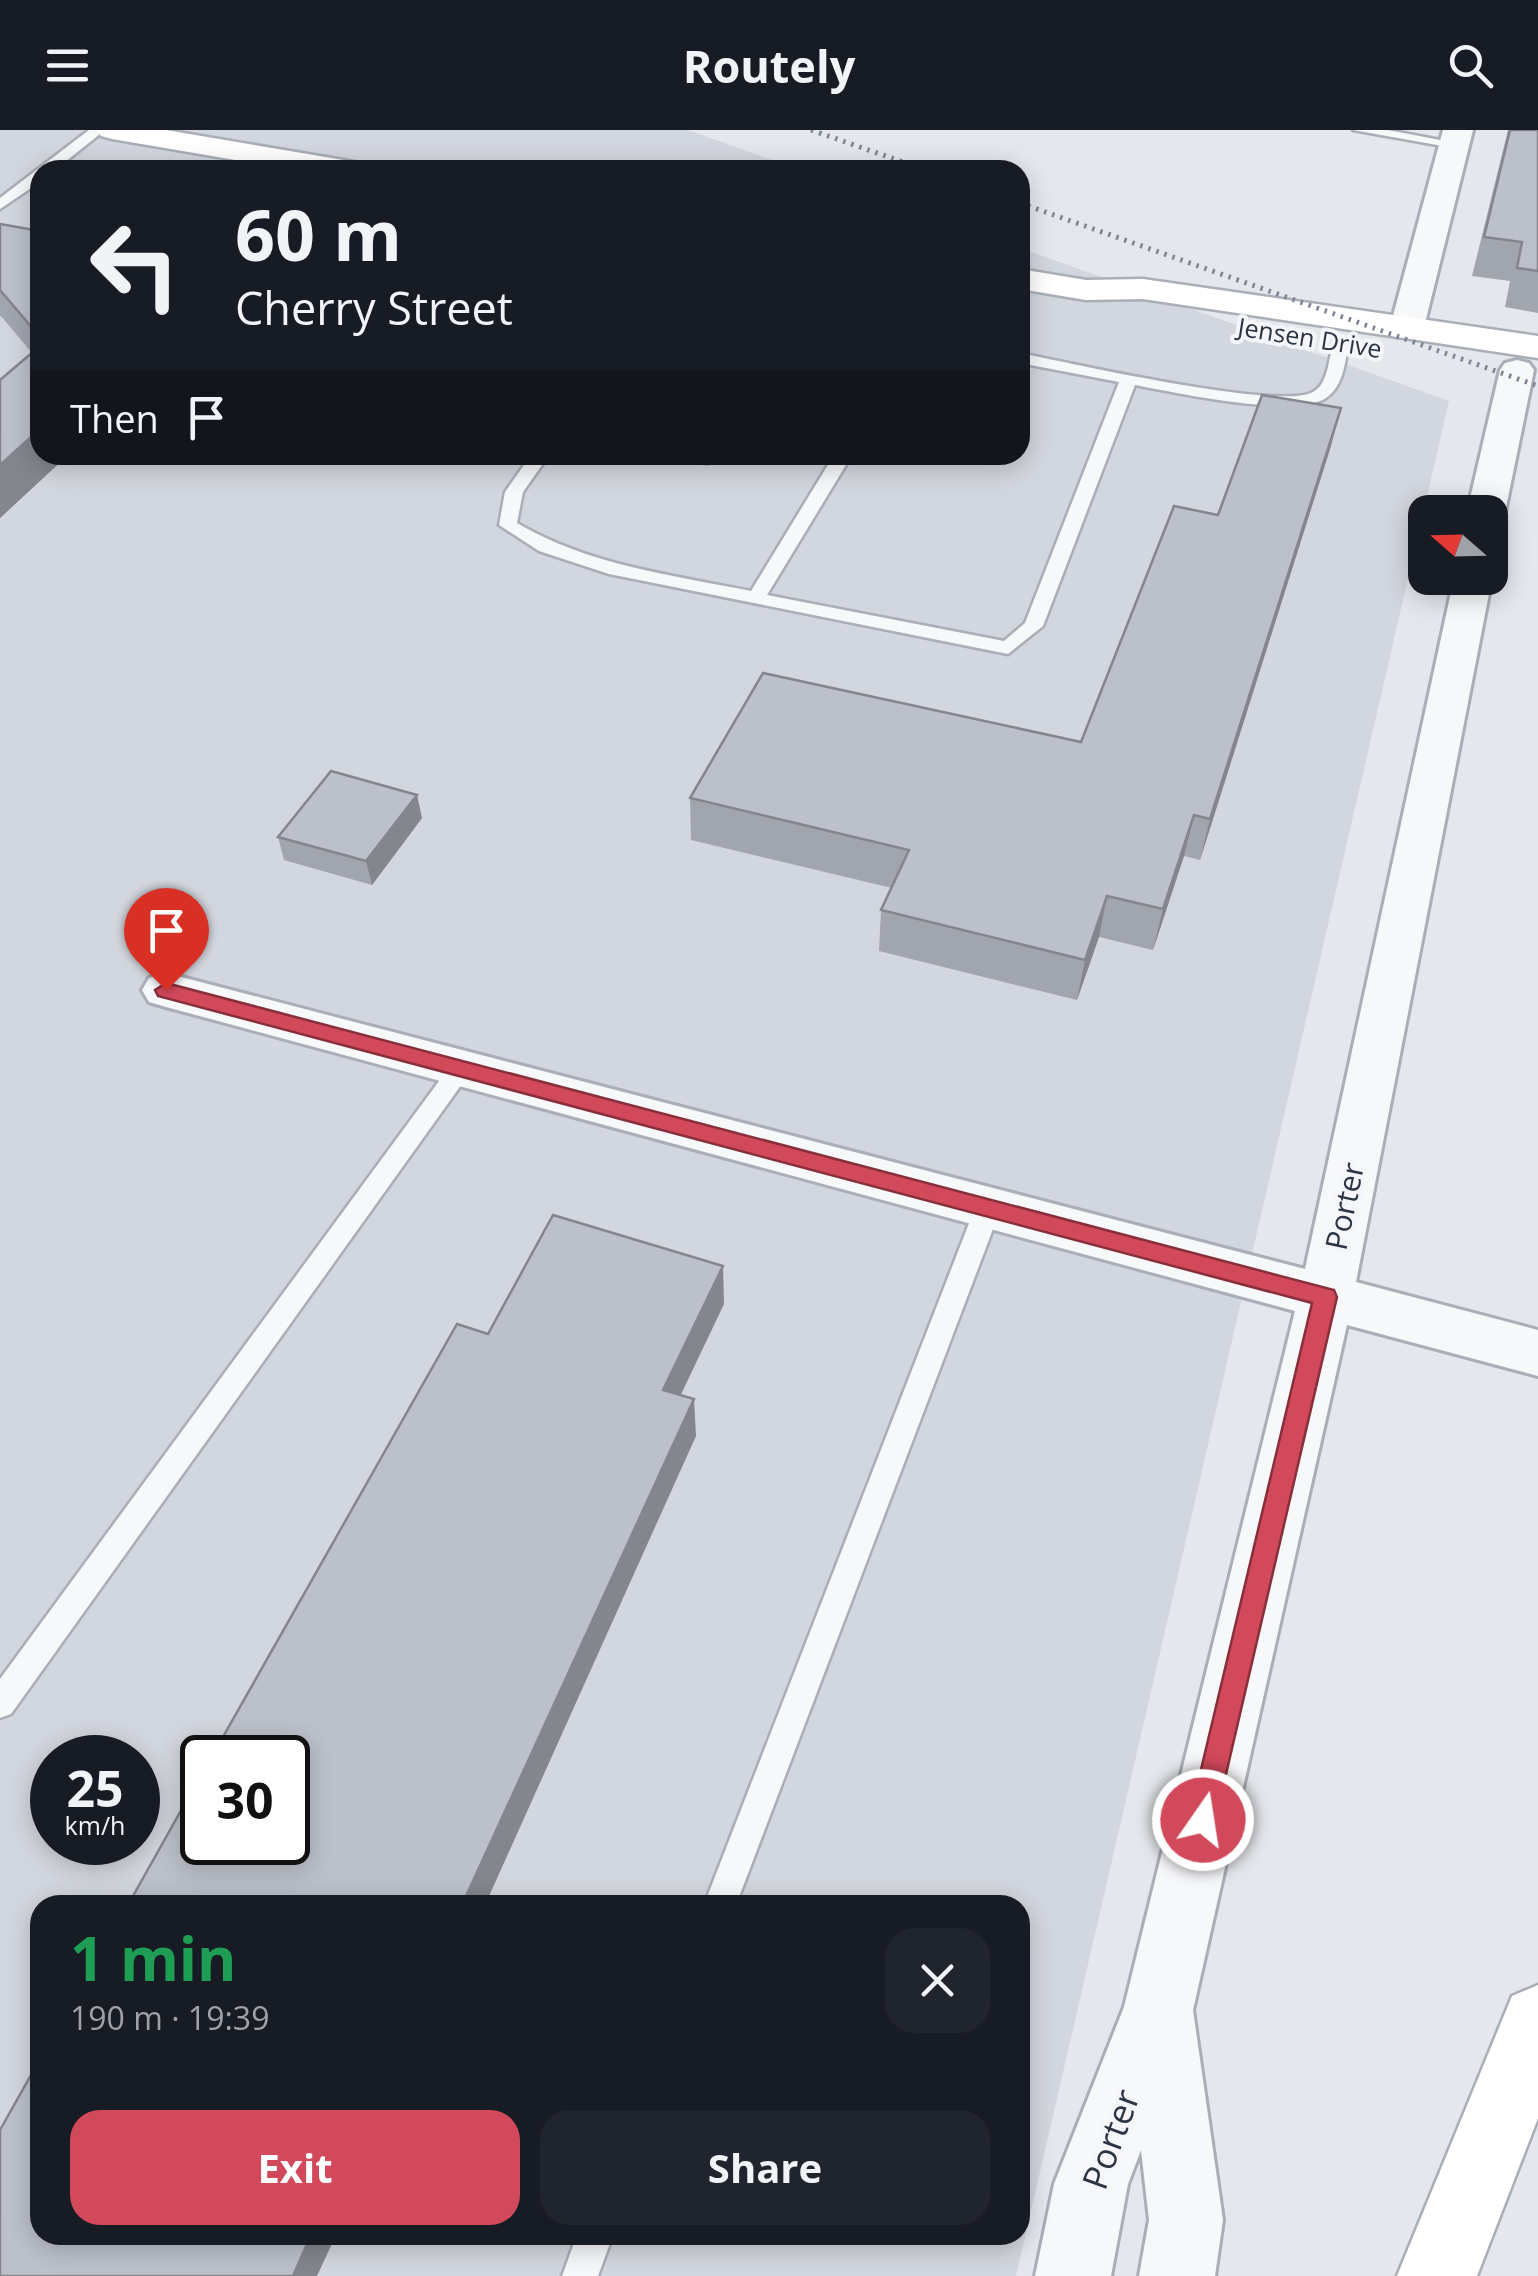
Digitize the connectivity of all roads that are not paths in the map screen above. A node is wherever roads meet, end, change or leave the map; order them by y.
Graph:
1 (98, 130) edge
2 (112, 130) edge
3 (1360, 130) edge
4 (1456, 137) edge
5 (59, 160) edge
6 (290, 160) edge
7 (30, 182) edge
8 (0, 204) edge
9 (1030, 281) edge
10 (1086, 290) junction
11 (1407, 328) junction
12 (1341, 342) junction
13 (1030, 360) edge
14 (1531, 363) edge
15 (1129, 378) junction
16 (533, 465) edge
17 (838, 465) edge
18 (1491, 495) edge
19 (1469, 595) edge
20 (756, 598) junction
21 (166, 990) dead end
22 (460, 1068) junction
23 (988, 1208) junction
24 (1326, 1297) junction
25 (1538, 1353) edge
26 (0, 1704) edge
27 (724, 1895) edge
28 (1160, 2006) junction
29 (1538, 2022) edge
30 (591, 2245) edge
31 (580, 2276) edge
32 (1073, 2276) edge
33 (1177, 2276) edge
34 (1437, 2276) edge

1 - 5 lane
2 - 6 main road
3 - 4 lane
4 - 11 street
7 - 8 lane
9 - 10 main road, Jensen Drive
10 - 11 main road, Jensen Drive
10 - 12 main road, Jensen Drive
11 - 14 main road, Jensen Drive
12 - 14 main road, Jensen Drive
12 - 15 lane
13 - 15 lane
14 - 18 street
15 - 20 lane
16 - 20 lane
17 - 20 lane
19 - 24 street, Porter
21 - 22 street
22 - 23 street
22 - 26 lane
23 - 24 street
23 - 27 lane
24 - 25 street
24 - 28 street, Porter
28 - 32 street, Porter
28 - 33 street, Porter
29 - 34 main road
30 - 31 lane

